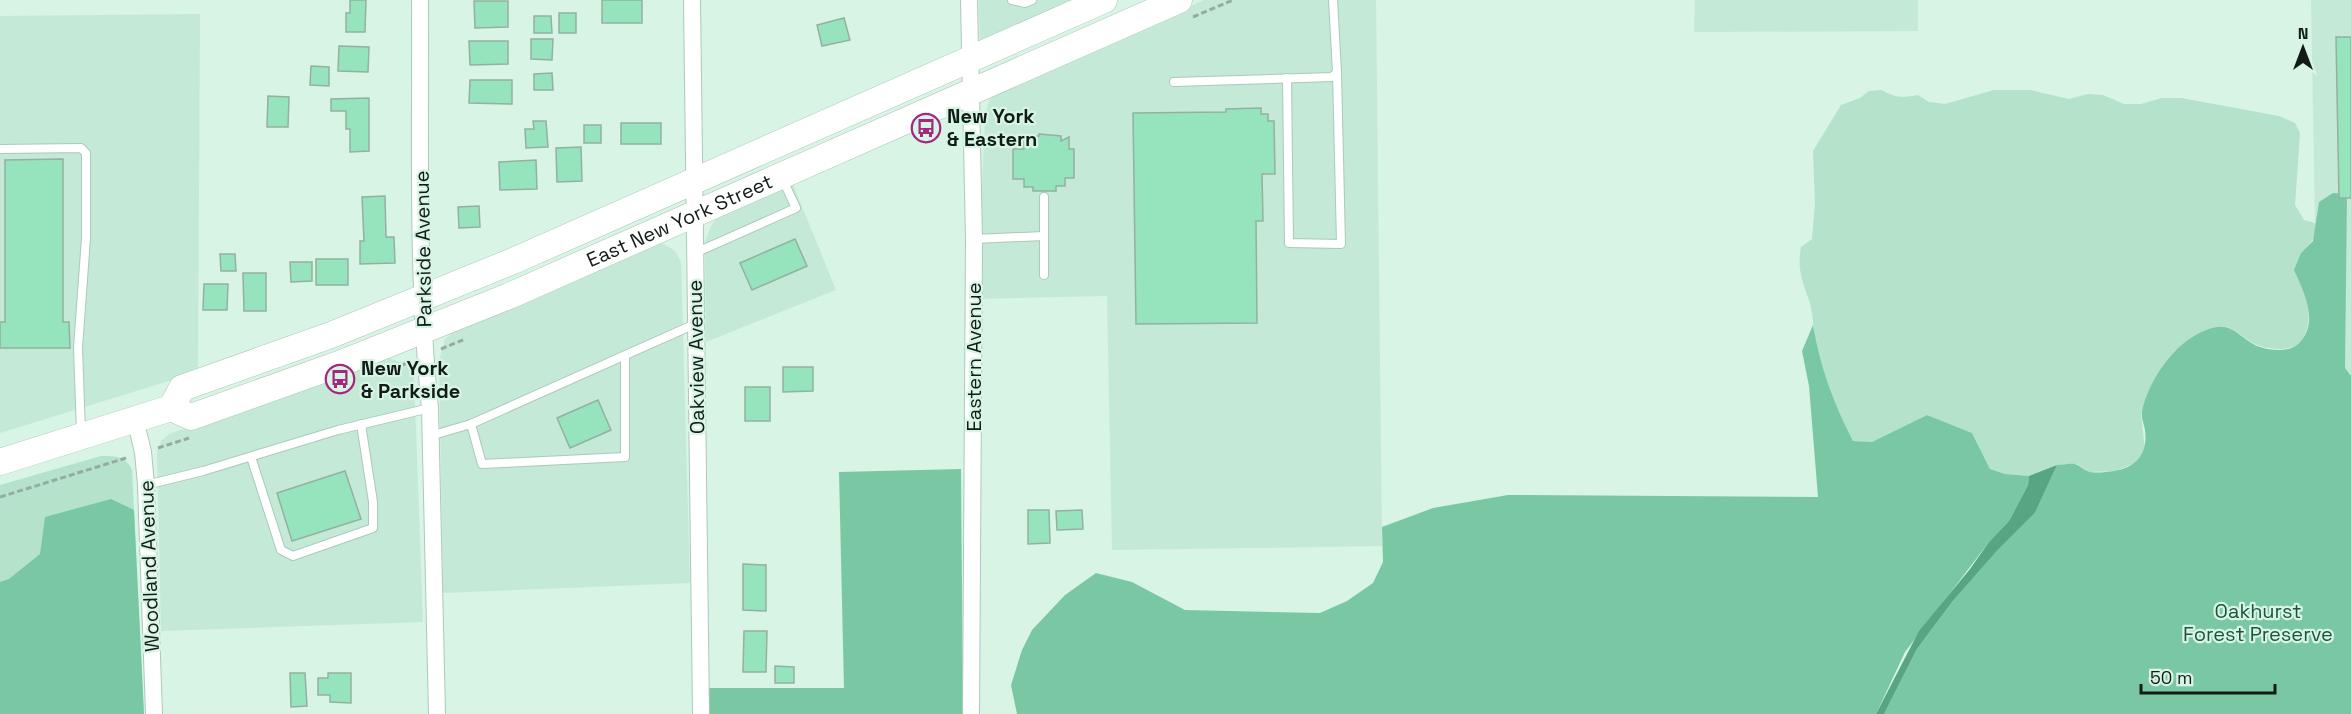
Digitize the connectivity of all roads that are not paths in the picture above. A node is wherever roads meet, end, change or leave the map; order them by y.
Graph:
1 (420, 0) edge
2 (692, 0) edge
3 (969, 0) edge
4 (1012, 0) edge
5 (1032, 0) edge
6 (1104, 0) edge
7 (1179, 0) edge
8 (1334, 0) edge
9 (970, 59) junction
10 (1336, 72) junction
11 (1287, 78) junction
12 (1174, 82) dead end
13 (970, 93) junction
14 (0, 149) edge
15 (781, 176) junction
16 (693, 181) junction
17 (1044, 197) dead end
18 (694, 215) junction
19 (1044, 236) junction
20 (974, 238) junction
21 (694, 253) junction
22 (1044, 275) dead end
23 (423, 299) junction
24 (696, 324) junction
25 (424, 331) junction
26 (625, 358) junction
27 (171, 408) junction
28 (430, 408) junction
29 (135, 419) junction
30 (361, 424) junction
31 (471, 424) junction
32 (430, 436) junction
33 (81, 438) junction
34 (251, 457) junction
35 (0, 462) edge
36 (146, 484) junction
37 (154, 714) edge
38 (437, 714) edge
39 (701, 714) edge
40 (971, 714) edge

1 - 23 street, Parkside Avenue
2 - 16 street, Oakview Avenue
3 - 9 street, Eastern Avenue
4 - 5 lane
6 - 9 main road, East New York Street
7 - 13 main road, East New York Street
8 - 10 lane
9 - 13 street, Eastern Avenue
9 - 16 main road, East New York Street
10 - 11 lane
10 - 11 lane
11 - 12 lane
13 - 15 main road, East New York Street
13 - 20 street, Eastern Avenue
14 - 33 lane
15 - 18 main road, East New York Street
15 - 21 lane
16 - 18 street, Oakview Avenue
16 - 23 main road, East New York Street
17 - 19 lane
18 - 21 street, Oakview Avenue
18 - 25 main road, East New York Street
19 - 20 lane
19 - 22 lane
20 - 40 street, Eastern Avenue
21 - 24 street, Oakview Avenue
23 - 25 street, Parkside Avenue
23 - 27 main road, East New York Street
24 - 26 lane
24 - 39 street, Oakview Avenue
25 - 27 main road, East New York Street
25 - 28 street, Parkside Avenue
26 - 31 lane
26 - 31 lane
27 - 29 main road, East New York Street
28 - 30 lane
28 - 32 street, Parkside Avenue
29 - 33 main road, East New York Street
29 - 36 street, Woodland Avenue
30 - 34 lane
30 - 34 lane
31 - 32 lane
32 - 38 street, Parkside Avenue
33 - 35 main road, East New York Street
34 - 36 lane
36 - 37 street, Woodland Avenue

